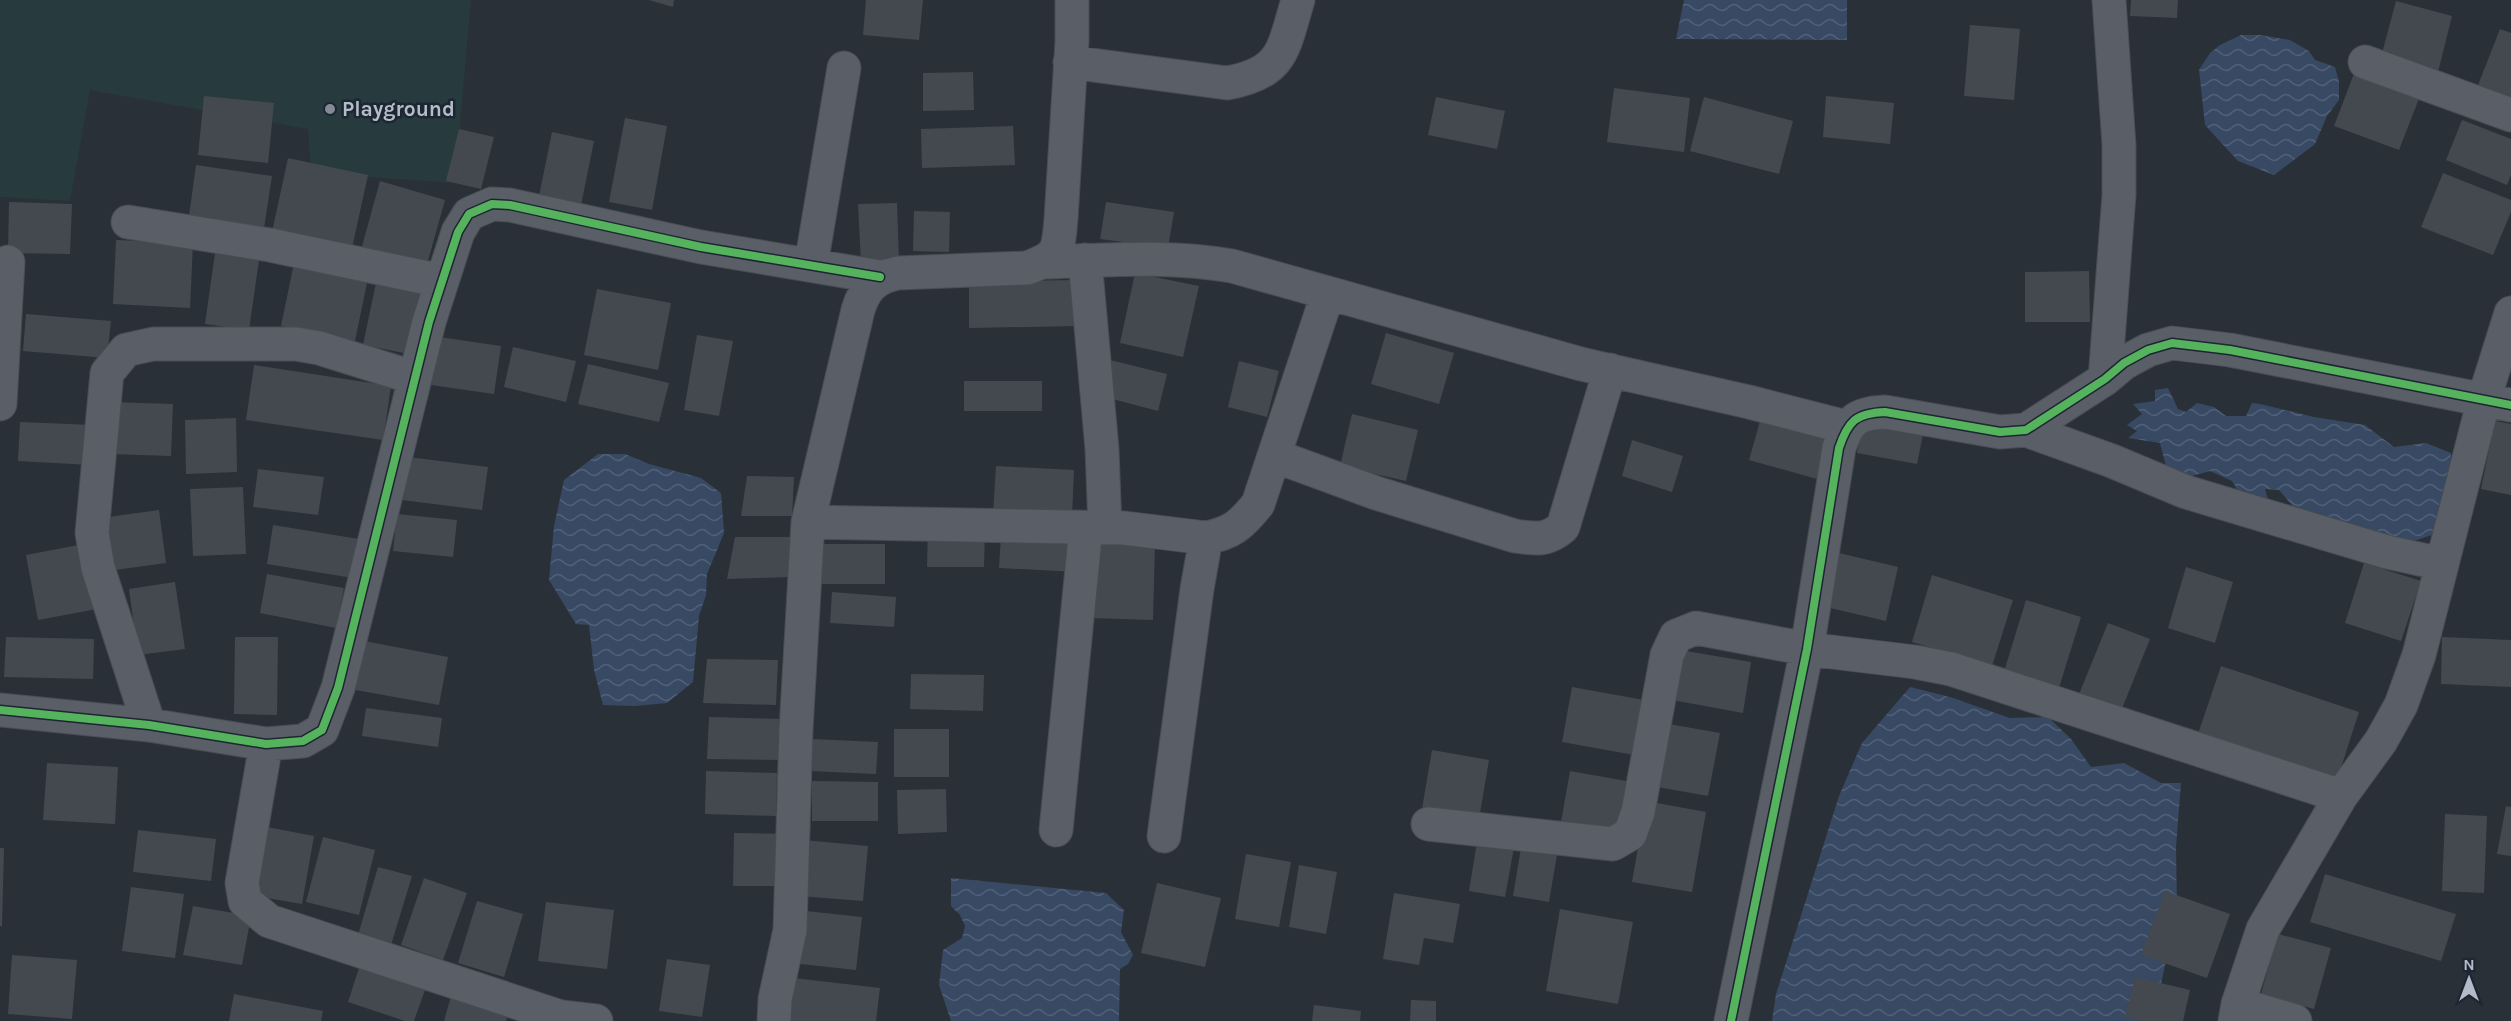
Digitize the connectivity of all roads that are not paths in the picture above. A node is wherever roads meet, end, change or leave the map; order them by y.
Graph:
1 (1072, 0) edge
2 (1298, 0) edge
3 (2109, 0) edge
4 (1070, 62) junction
5 (2365, 62) dead end
6 (844, 68) dead end
7 (2511, 115) edge
8 (128, 222) dead end
9 (1085, 260) junction
10 (8, 262) dead end
11 (1044, 262) junction
12 (811, 266) junction
13 (880, 277) junction
14 (442, 281) junction
15 (1328, 293) junction
16 (2511, 313) edge
17 (1610, 370) junction
18 (415, 378) junction
19 (2105, 379) junction
20 (2498, 402) edge
21 (0, 404) edge
22 (1846, 427) junction
23 (2026, 430) junction
24 (1275, 456) junction
25 (808, 522) junction
26 (1096, 528) junction
27 (1206, 538) junction
28 (2442, 564) junction
29 (1807, 649) junction
30 (0, 710) edge
31 (149, 725) junction
32 (266, 744) junction
33 (2341, 796) junction
34 (1428, 824) dead end
35 (1056, 830) dead end
36 (1164, 836) dead end
37 (2236, 1013) edge
38 (560, 1019) edge
39 (596, 1021) edge
40 (774, 1021) edge
41 (1731, 1021) edge
42 (2295, 1021) edge

1 - 4 street
2 - 4 street
3 - 19 street
4 - 11 street
5 - 7 street
6 - 12 street
8 - 14 street
9 - 11 street
9 - 15 street
9 - 26 street
10 - 21 street
11 - 13 street
12 - 13 street
12 - 14 street
13 - 25 street
14 - 18 street
15 - 17 street
15 - 24 street
16 - 20 street
17 - 22 street
17 - 24 street
18 - 31 street
18 - 32 street
19 - 20 street
19 - 23 street
20 - 28 street
22 - 23 street
22 - 29 street
23 - 28 street
24 - 27 street
25 - 26 street
25 - 40 street
26 - 27 street
26 - 35 street
27 - 36 street
28 - 33 street
29 - 33 street
29 - 34 street
29 - 41 street
30 - 31 street
31 - 32 street
32 - 38 street
33 - 37 street
37 - 42 street
38 - 39 street

